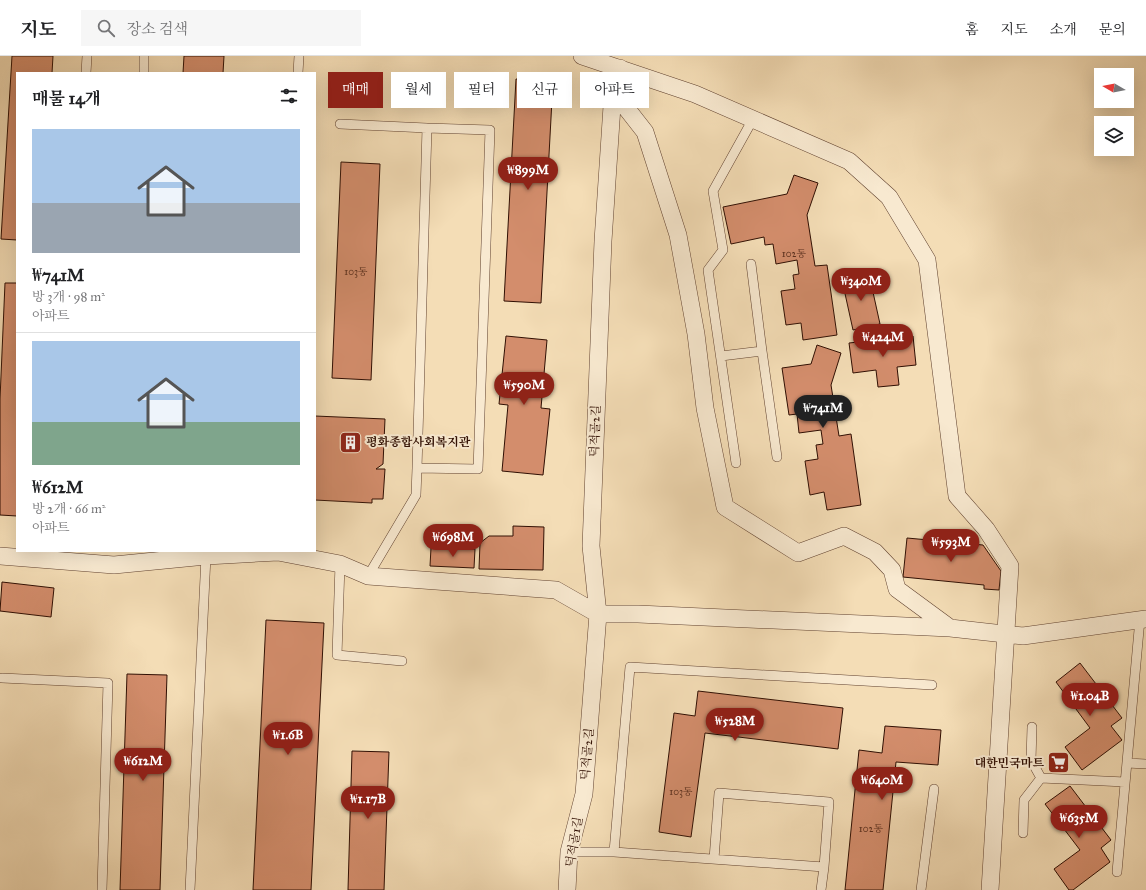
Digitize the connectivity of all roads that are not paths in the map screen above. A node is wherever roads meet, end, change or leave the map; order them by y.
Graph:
1 (87, 56) edge
2 (144, 56) edge
3 (299, 56) edge
4 (593, 57) edge
5 (620, 68) junction
6 (86, 72) edge
7 (144, 72) edge
8 (298, 72) edge
9 (619, 72) edge
10 (612, 108) edge
11 (626, 108) edge
12 (753, 119) junction
13 (340, 124) dead end
14 (427, 128) junction
15 (751, 264) dead end
16 (762, 351) junction
17 (721, 356) junction
18 (777, 457) dead end
19 (736, 463) dead end
20 (417, 468) junction
21 (208, 554) edge
22 (0, 556) edge
23 (67, 556) edge
24 (340, 564) junction
25 (368, 576) junction
26 (598, 614) junction
27 (1143, 619) edge
28 (950, 628) junction
29 (1006, 634) junction
30 (402, 661) dead end
31 (2, 678) dead end
32 (932, 685) dead end
33 (1032, 727) dead end
34 (1127, 763) junction
35 (1146, 764) edge
36 (1041, 778) junction
37 (1125, 782) junction
38 (934, 789) dead end
39 (584, 794) joint
40 (1023, 833) dead end
41 (569, 852) junction
42 (614, 852) junction
43 (714, 859) junction
44 (824, 867) junction
45 (1117, 872) dead end
46 (102, 890) edge
47 (190, 890) edge
48 (567, 890) edge
49 (821, 890) edge
50 (921, 890) edge
51 (990, 890) edge

1 - 6 lane
2 - 7 lane
3 - 8 lane
4 - 5 street
5 - 9 street, 덕적골2길
5 - 12 street
10 - 26 street, 덕적골2길
11 - 28 street
12 - 17 lane
12 - 29 street
13 - 14 lane
14 - 20 lane
14 - 20 lane
15 - 16 lane
16 - 17 lane
16 - 18 lane
17 - 19 lane
20 - 25 lane
21 - 23 street
21 - 24 street
21 - 47 lane
22 - 23 street
24 - 25 street
24 - 30 lane
25 - 26 street
26 - 28 street
26 - 39 street, 덕적골2길
27 - 29 street
27 - 34 lane
28 - 29 street
29 - 51 street
31 - 46 lane
32 - 42 lane
33 - 36 lane
34 - 35 lane
34 - 37 lane
36 - 37 lane
36 - 40 lane
37 - 45 lane
38 - 50 lane
39 - 41 street, 덕적골1길
41 - 42 lane
41 - 48 street, 덕적골1길
42 - 43 lane
43 - 44 lane
43 - 44 lane
44 - 49 lane

